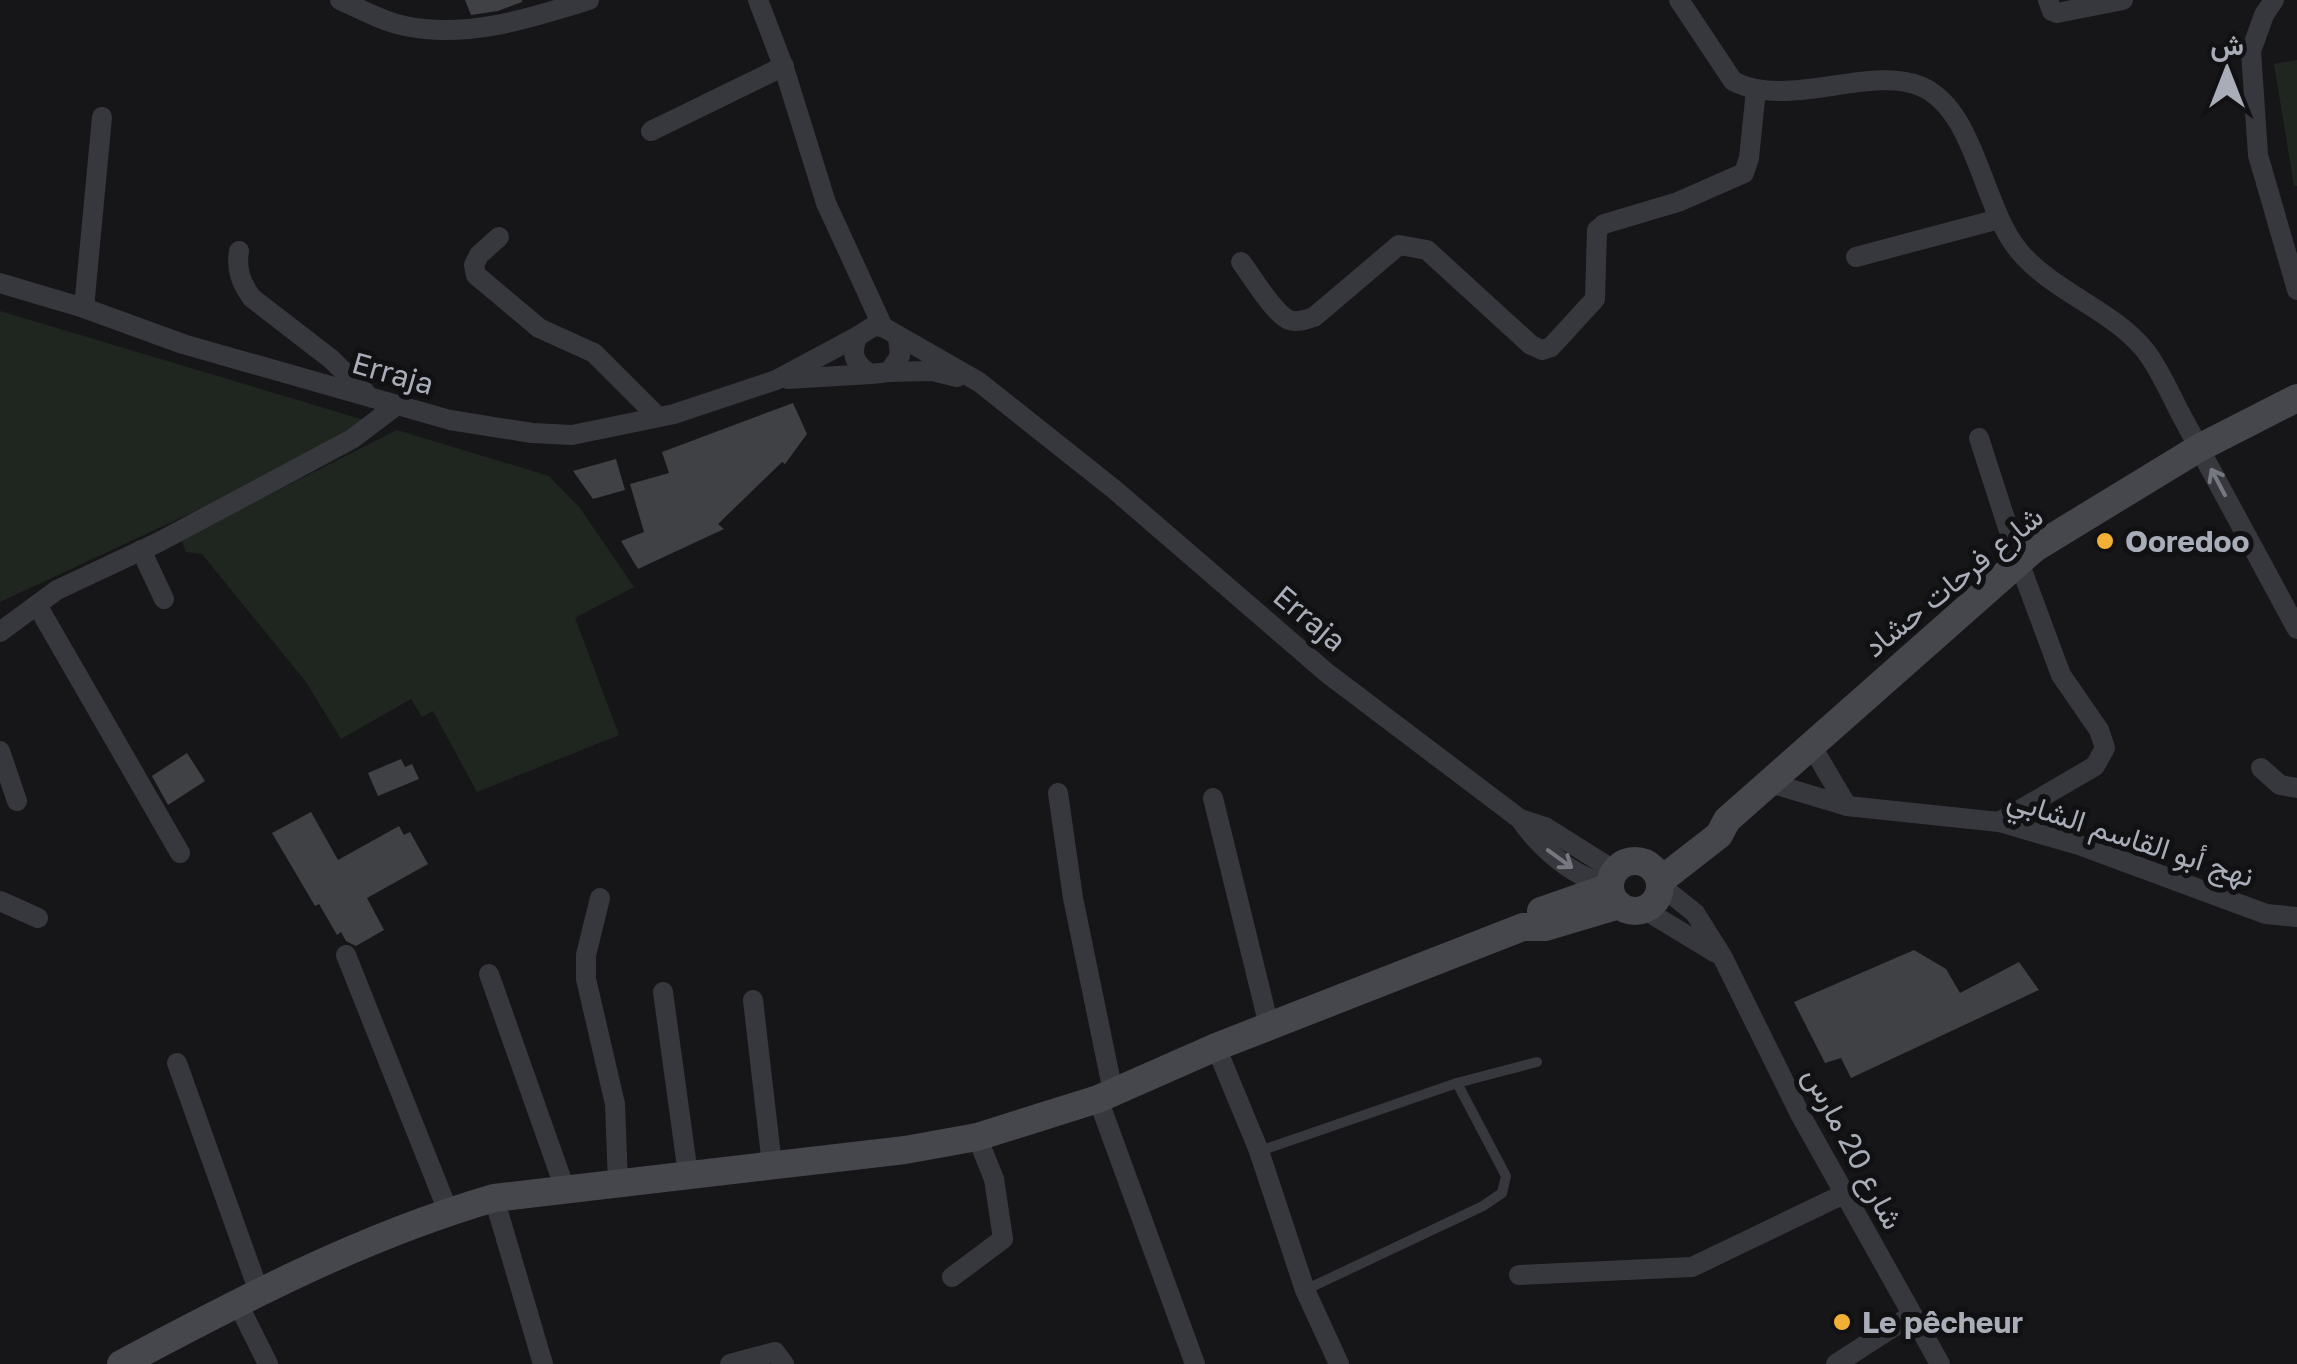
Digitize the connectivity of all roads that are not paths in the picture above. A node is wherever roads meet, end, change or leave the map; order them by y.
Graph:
1 (340, 0) edge
2 (589, 0) edge
3 (758, 0) edge
4 (1679, 0) edge
5 (2048, 0) edge
6 (2124, 0) edge
7 (2274, 0) edge
8 (784, 66) junction
9 (1756, 90) junction
10 (102, 117) dead end
11 (651, 131) dead end
12 (1999, 219) junction
13 (500, 237) dead end
14 (239, 252) dead end
15 (1856, 258) dead end
16 (1241, 262) dead end
17 (0, 283) edge
18 (2297, 290) edge
19 (84, 308) junction
20 (876, 333) junction
21 (880, 373) junction
22 (776, 380) junction
23 (978, 382) junction
24 (368, 395) junction
25 (2297, 398) edge
26 (396, 405) junction
27 (658, 417) junction
28 (1979, 438) dead end
29 (2200, 448) junction
30 (141, 550) junction
31 (2019, 562) junction
32 (164, 599) dead end
33 (37, 604) junction
34 (2297, 629) edge
35 (0, 632) edge
36 (1810, 746) junction
37 (0, 751) edge
38 (2261, 768) dead end
39 (1770, 782) junction
40 (2297, 788) edge
41 (1058, 792) dead end
42 (1213, 798) dead end
43 (17, 801) dead end
44 (1847, 806) junction
45 (1999, 822) junction
46 (180, 853) dead end
47 (1656, 877) junction
48 (1620, 891) junction
49 (600, 898) dead end
50 (0, 901) edge
51 (2297, 917) edge
52 (38, 918) dead end
53 (346, 955) dead end
54 (1722, 956) junction
55 (489, 974) dead end
56 (663, 992) dead end
57 (752, 1000) dead end
58 (1269, 1026) junction
59 (1216, 1046) junction
60 (1537, 1062) dead end
61 (177, 1063) dead end
62 (1457, 1083) junction
63 (1106, 1096) junction
64 (977, 1138) junction
65 (1259, 1152) junction
66 (772, 1165) junction
67 (688, 1174) junction
68 (618, 1182) junction
69 (565, 1189) junction
70 (1844, 1194) junction
71 (494, 1198) junction
72 (448, 1212) junction
73 (1519, 1275) dead end
74 (952, 1277) dead end
75 (1306, 1290) junction
76 (248, 1297) junction
77 (1912, 1316) junction
78 (121, 1364) edge
79 (268, 1364) edge
80 (544, 1364) edge
81 (730, 1364) edge
82 (784, 1364) edge
83 (1194, 1364) edge
84 (1339, 1364) edge
85 (1836, 1364) edge
86 (1940, 1364) edge

1 - 2 street
3 - 8 street
4 - 9 street
5 - 6 street
7 - 18 street
8 - 11 street
8 - 20 street
9 - 12 street
9 - 16 street
10 - 19 street
12 - 15 street
12 - 29 street
13 - 27 street
14 - 24 street
17 - 19 street, Erraja
19 - 24 street, Erraja
20 - 21 street
20 - 21 street
20 - 22 street
20 - 23 street, Erraja
21 - 22 street
21 - 23 street
22 - 27 street, Erraja
23 - 48 street, Erraja
24 - 26 street, Erraja
25 - 29 main road, شارع فرحات حشاد
26 - 27 street, Erraja
26 - 30 street
28 - 31 street
29 - 31 main road, شارع فرحات حشاد
34 -> 29 street
30 - 32 street
30 - 33 street
31 - 36 main road, شارع فرحات حشاد
31 - 45 street
33 - 35 street
33 - 46 street
36 - 39 main road, شارع فرحات حشاد
36 - 44 street
37 - 43 street
38 - 40 street
39 - 44 street, نهج أبو القاسم الشابي
39 - 47 main road, شارع فرحات حشاد
41 - 63 street
42 - 58 street
44 - 45 street, نهج أبو القاسم الشابي
45 - 51 street, نهج أبو القاسم الشابي
47 - 48 main road
47 - 48 main road
47 - 54 street, شارع 20 مارس
48 - 54 street
48 - 58 main road
49 - 68 street
50 - 52 street
53 - 72 street
54 - 70 street, شارع 20 مارس
55 - 69 street
56 - 67 street
57 - 66 street
58 - 59 main road
59 - 63 main road
59 - 65 street
60 - 62 lane
61 - 76 street
62 - 65 lane
62 - 75 lane
63 - 64 main road
63 - 83 street
64 - 66 main road
64 - 74 street
65 - 75 street
66 - 67 main road
67 - 68 main road
68 - 69 main road
69 - 71 main road
70 - 73 street
70 - 77 street, شارع 20 مارس
71 - 72 main road
71 - 80 street
72 - 76 main road
75 - 84 street
76 - 78 main road
76 - 79 street
77 - 85 street
77 - 86 street, شارع 20 مارس
81 - 82 street

